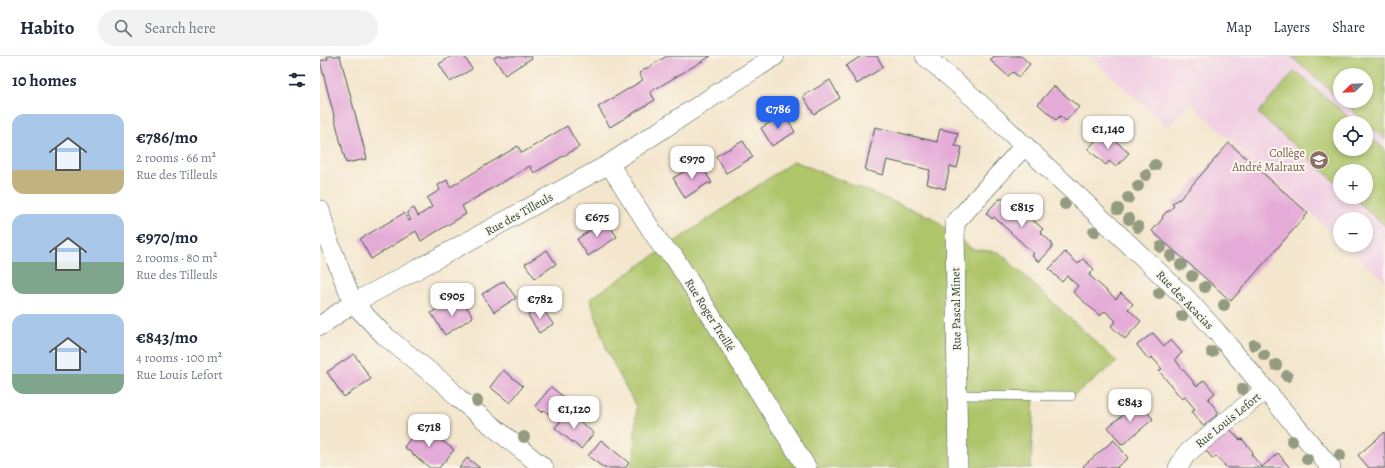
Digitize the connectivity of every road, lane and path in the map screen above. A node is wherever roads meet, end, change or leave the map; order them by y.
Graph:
1 (775, 56) edge
2 (925, 56) edge
3 (1025, 145) junction
4 (609, 164) junction
5 (320, 210) edge
6 (353, 303) junction
7 (320, 326) edge
8 (1265, 390) junction
9 (957, 395) junction
10 (1071, 396) dead end
11 (544, 468) edge
12 (807, 468) edge
13 (958, 468) edge
14 (1178, 468) edge
15 (1331, 468) edge

1 - 4 street, Rue des Tilleuls
2 - 3 street, Rue des Acacias
3 - 8 street, Rue des Acacias
3 - 9 street, Rue Pascal Minet
4 - 6 street, Rue des Tilleuls
4 - 12 street, Rue Roger Treillé
5 - 6 street
6 - 7 street, Rue des Tilleuls
6 - 11 street
8 - 14 street, Rue Louis Lefort
8 - 15 street, Rue des Acacias
9 - 10 lane
9 - 13 street, Rue Pascal Minet

